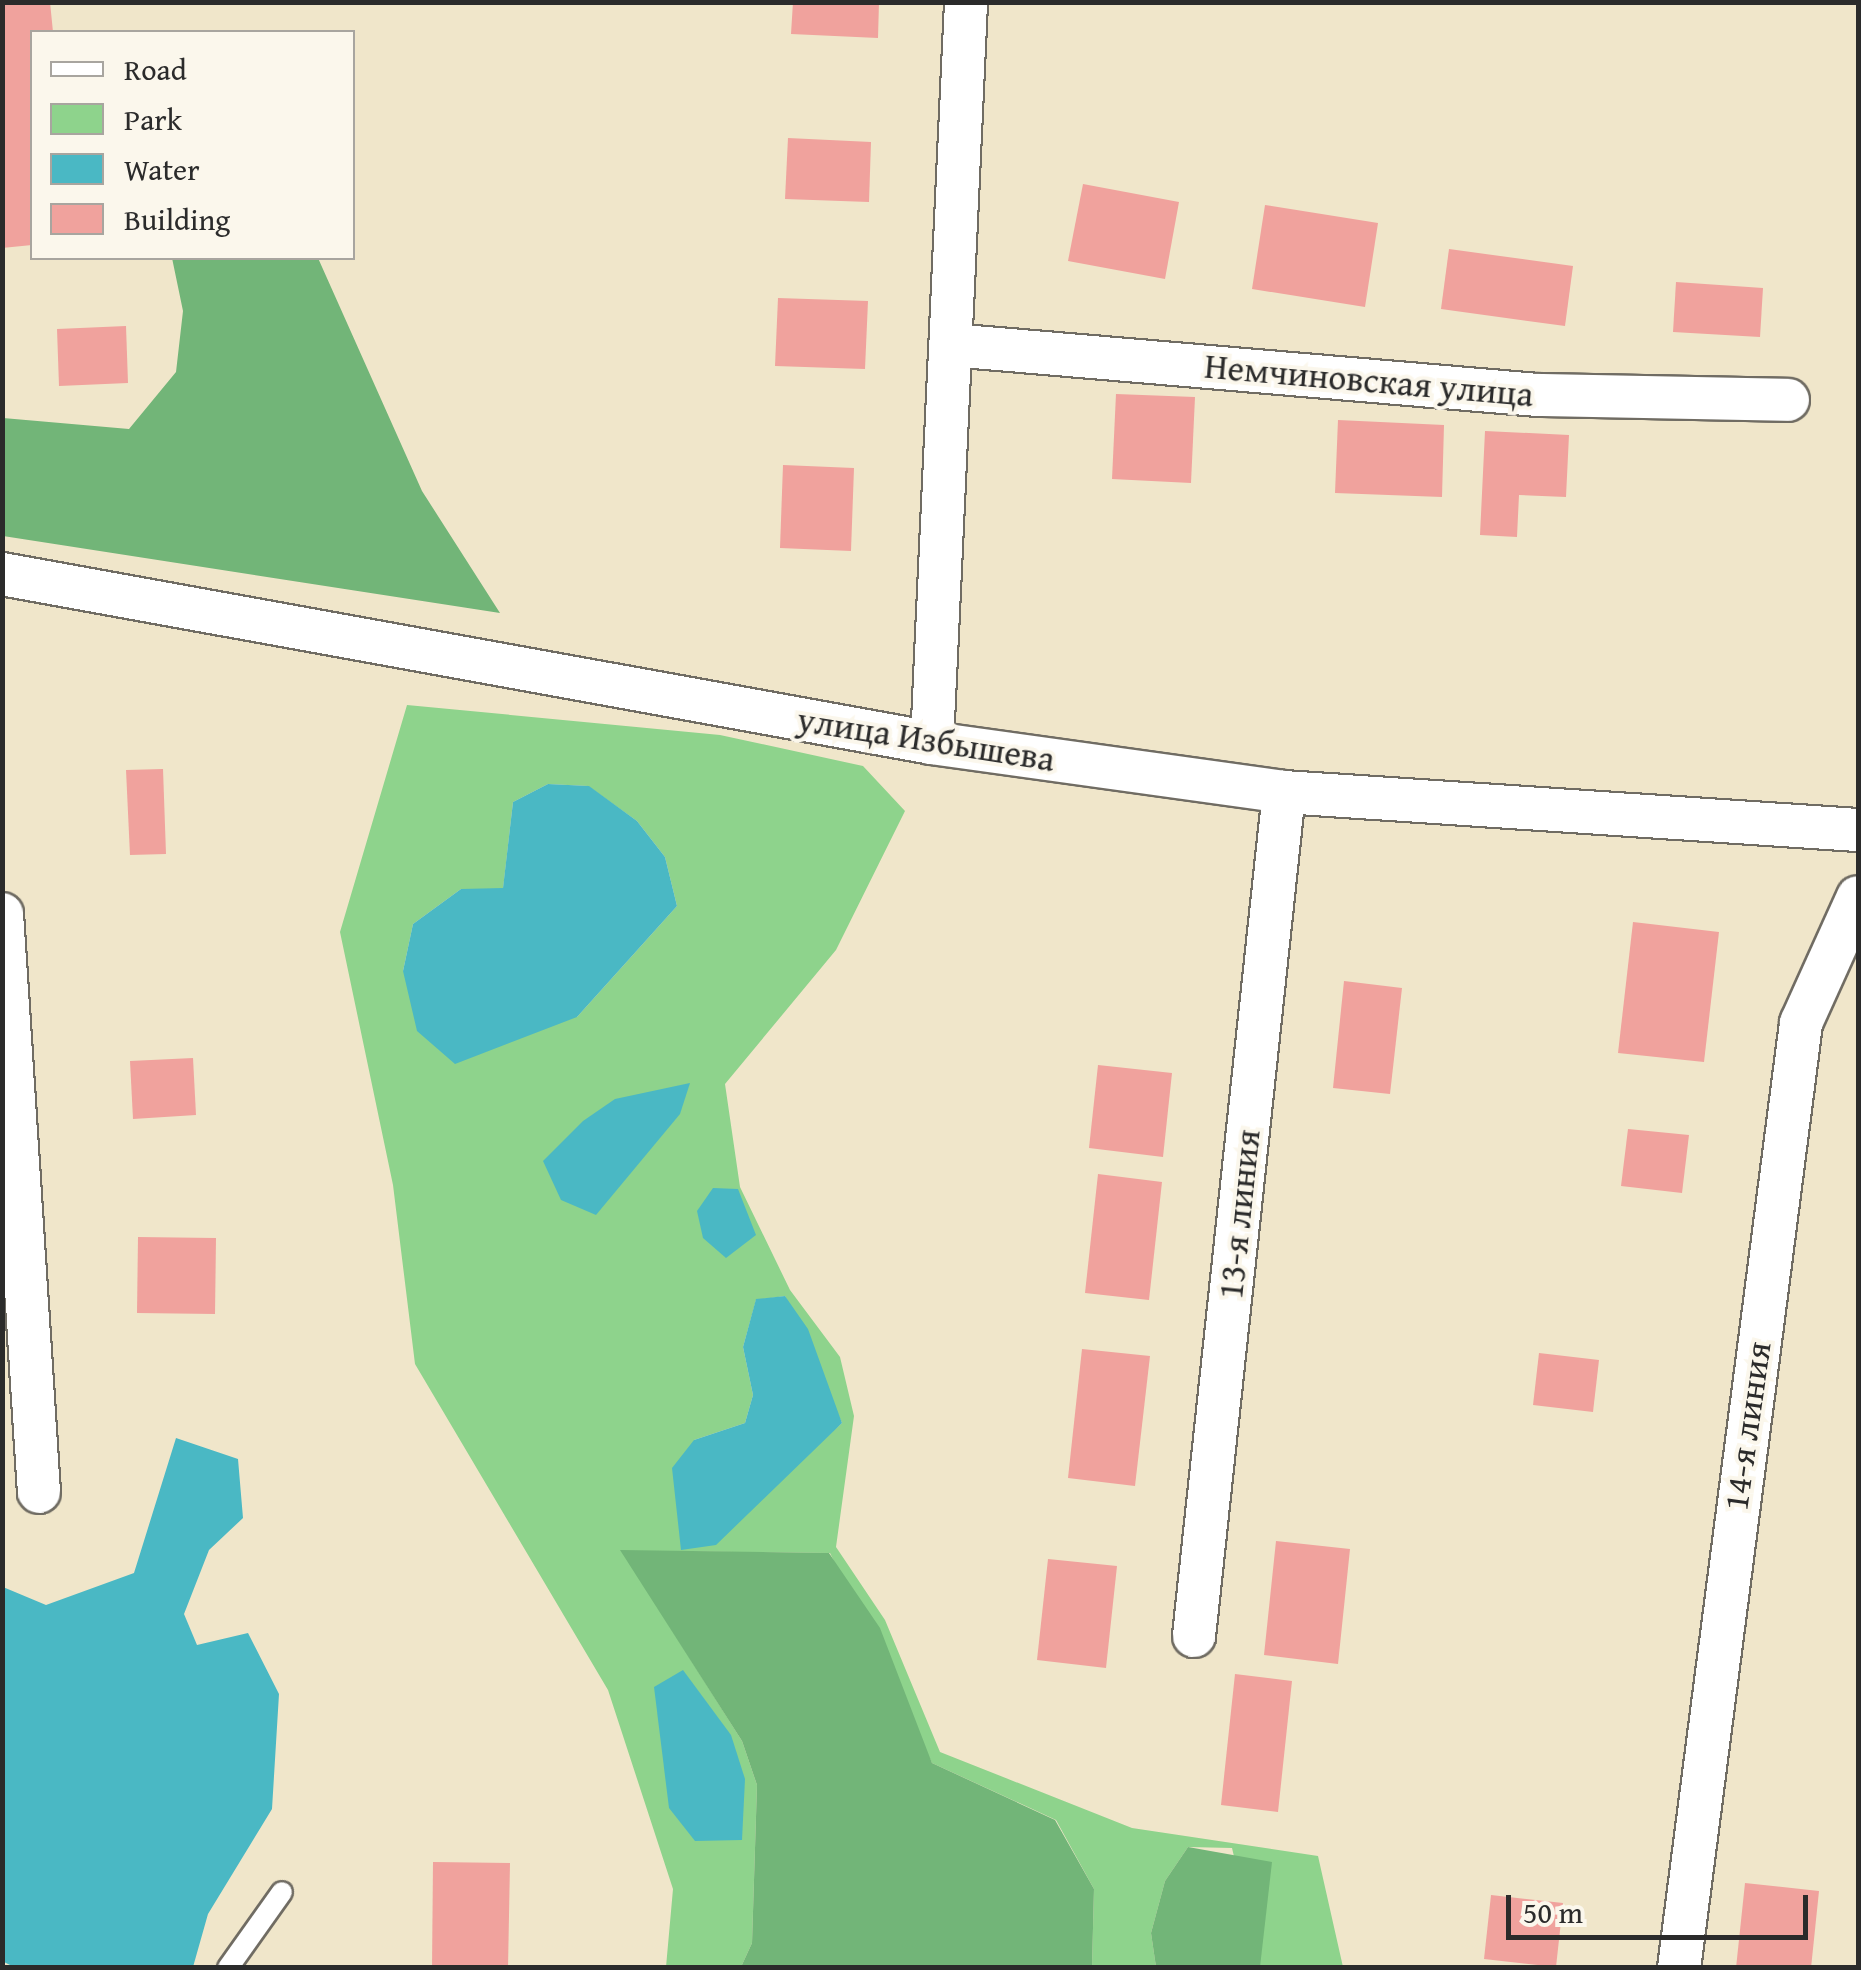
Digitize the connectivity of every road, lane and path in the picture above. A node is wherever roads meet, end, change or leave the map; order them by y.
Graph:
1 (966, 2) edge
2 (950, 345) junction
3 (1788, 400) dead end
4 (2, 574) edge
5 (932, 743) junction
6 (1284, 792) junction
7 (1858, 830) edge
8 (1858, 897) edge
9 (2, 914) edge
10 (40, 1492) dead end
11 (1194, 1636) dead end
12 (282, 1892) dead end
13 (228, 1968) edge
14 (1678, 1968) edge

1 - 2 street
2 - 3 street, Немчиновская улица
2 - 5 street
4 - 5 street, улица Избышева
5 - 6 street, улица Избышева
6 - 7 street, улица Избышева
6 - 11 street, 13-я линия
8 - 14 street, 14-я линия
9 - 10 street
12 - 13 lane

